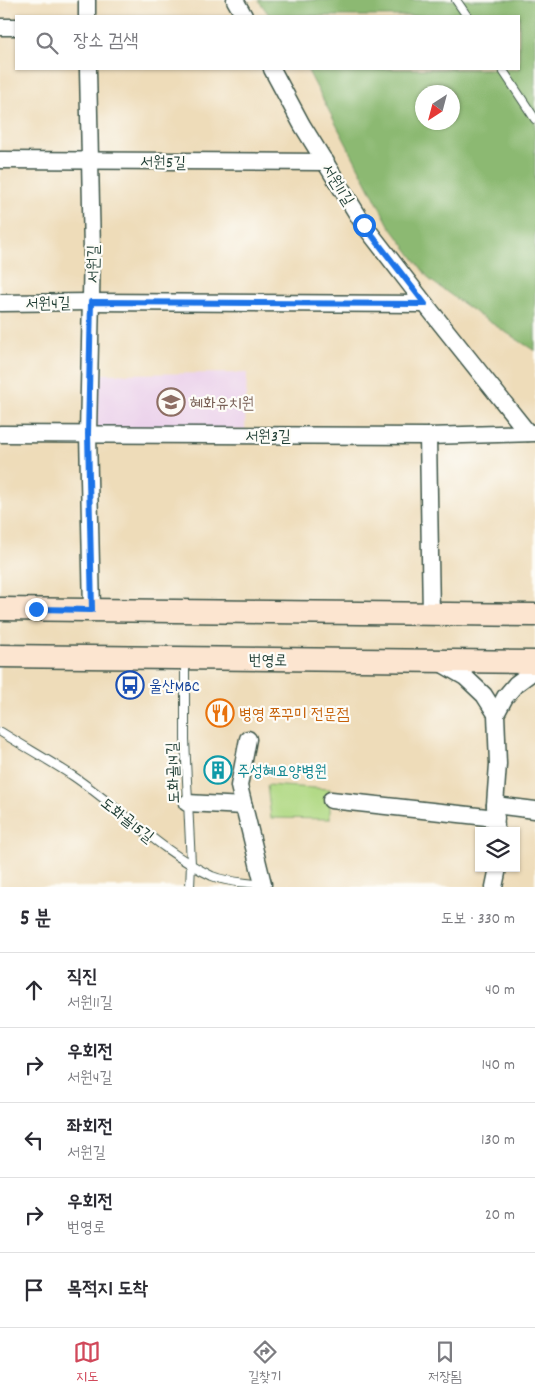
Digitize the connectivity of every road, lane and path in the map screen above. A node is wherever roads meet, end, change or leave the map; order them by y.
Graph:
1 (87, 0) edge
2 (235, 0) edge
3 (456, 0) edge
4 (87, 15) edge
5 (243, 15) edge
6 (466, 15) edge
7 (0, 27) edge
8 (15, 27) edge
9 (88, 70) edge
10 (273, 70) edge
11 (503, 70) edge
12 (535, 119) edge
13 (0, 160) edge
14 (90, 160) junction
15 (326, 162) junction
16 (91, 302) junction
17 (0, 303) edge
18 (425, 304) junction
19 (532, 433) edge
20 (0, 434) edge
21 (88, 434) junction
22 (428, 436) junction
23 (0, 609) edge
24 (92, 610) junction
25 (431, 615) junction
26 (535, 615) edge
27 (0, 656) edge
28 (185, 657) junction
29 (439, 662) junction
30 (535, 662) edge
31 (535, 670) edge
32 (496, 714) junction
33 (2, 732) dead end
34 (248, 739) dead end
35 (331, 800) dead end
36 (187, 803) junction
37 (244, 806) junction
38 (535, 810) edge
39 (496, 818) edge
40 (191, 864) junction
41 (497, 872) edge
42 (264, 886) edge
43 (190, 887) edge
44 (494, 887) edge

1 - 4 street
2 - 5 street
3 - 6 lane
7 - 8 street
9 - 14 street, 서원길
10 - 15 street, 서원11길
11 - 12 lane
13 - 14 street, 서원5길
14 - 15 street, 서원5길
14 - 16 street, 서원길
15 - 18 street, 서원11길
16 - 17 street, 서원4길
16 - 18 street, 서원4길
16 - 21 street, 서원길
18 - 19 street, 서원11길
19 - 22 street, 서원3길
20 - 21 street, 서원3길
21 - 22 street, 서원3길
21 - 24 street, 서원길
22 - 25 street
23 - 24 main road
24 - 25 main road
25 - 26 main road
27 - 28 main road, 번영로
28 - 29 main road, 번영로
28 - 36 lane, 도화골14길
29 - 30 main road, 번영로
29 - 32 street
31 - 32 street
32 - 39 street
33 - 40 lane, 도화골15길
34 - 37 street
35 - 39 street
36 - 37 street
36 - 40 lane, 도화골14길
37 - 42 street
38 - 39 street
40 - 42 lane, 도화골15길
40 - 43 lane, 도화골14길
41 - 44 street

